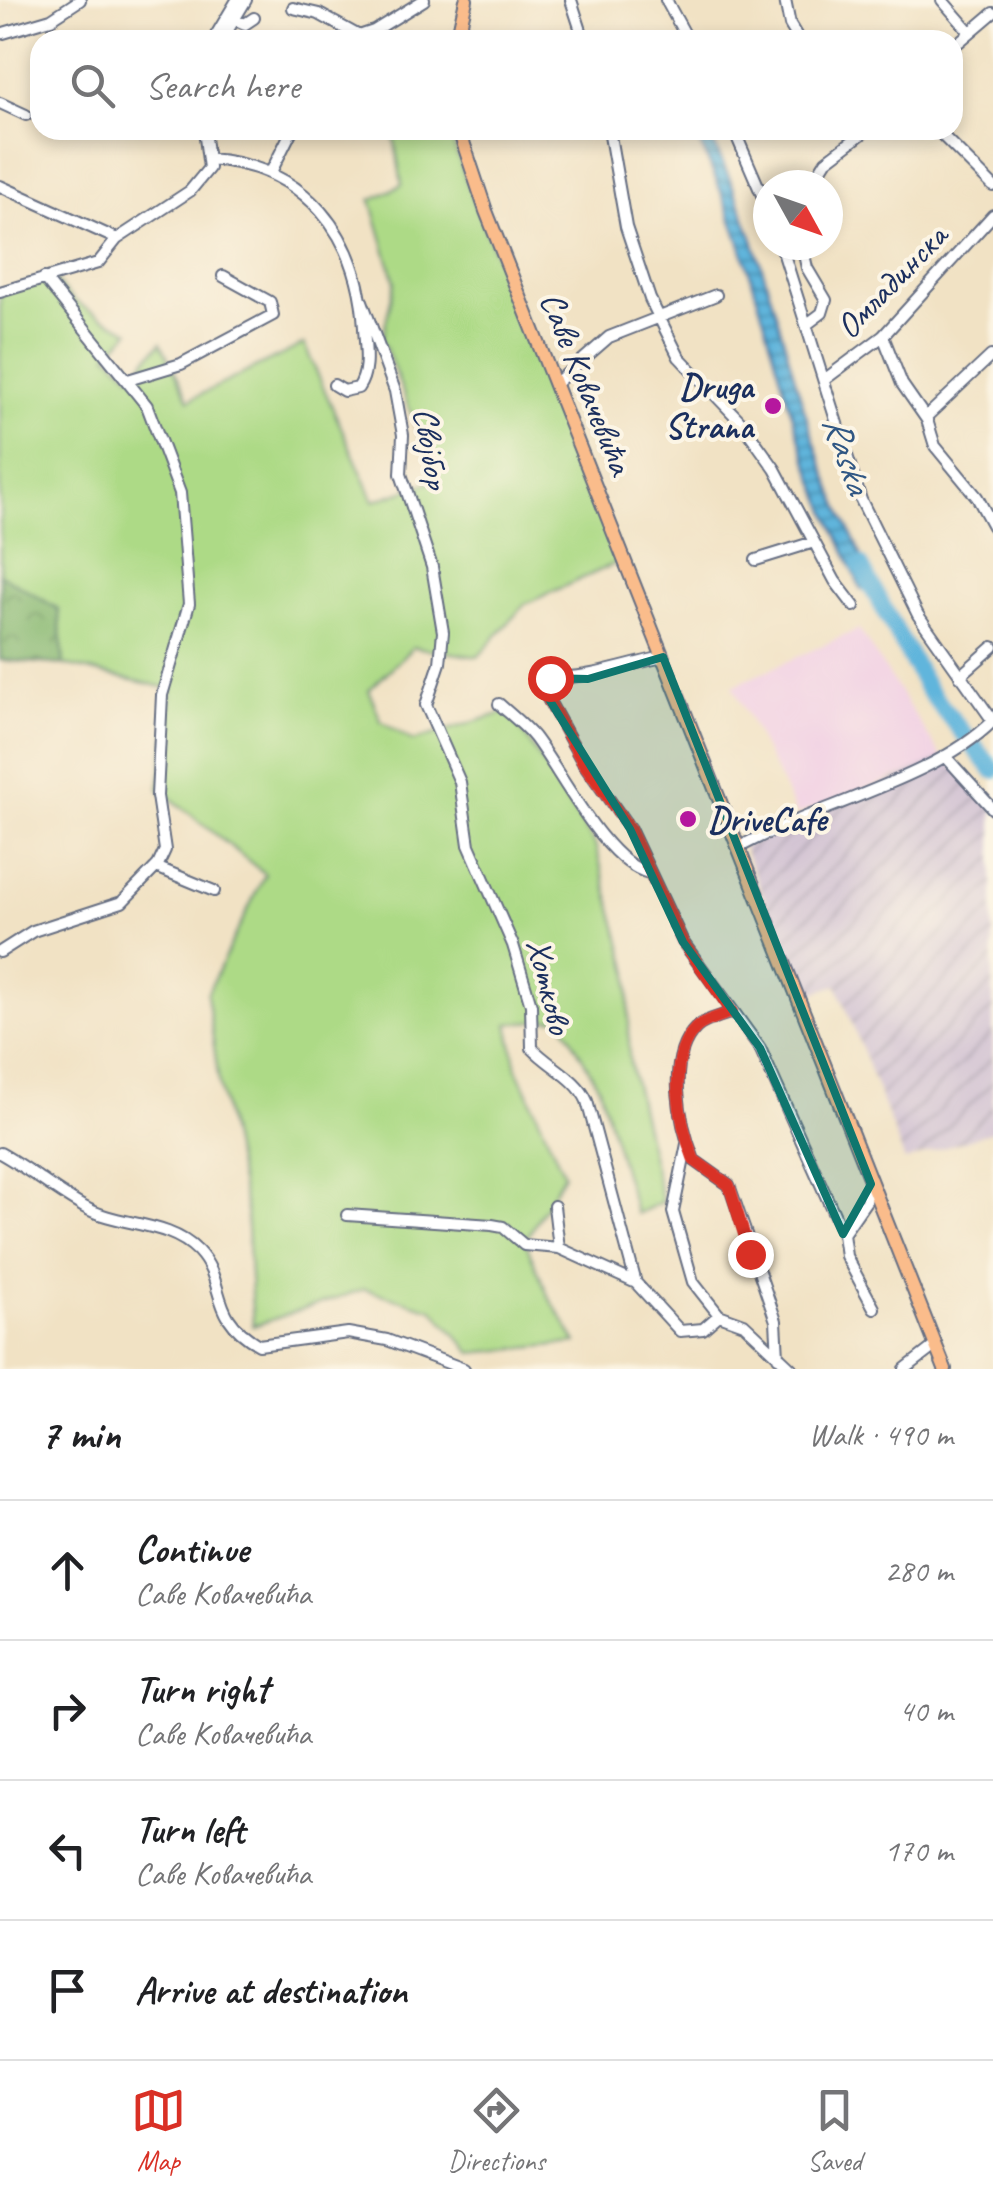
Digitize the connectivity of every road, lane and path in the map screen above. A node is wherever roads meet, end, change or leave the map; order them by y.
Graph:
1 (80, 0) edge
2 (236, 0) edge
3 (246, 0) edge
4 (424, 0) edge
5 (466, 0) edge
6 (571, 0) edge
7 (666, 0) edge
8 (784, 0) edge
9 (942, 0) edge
10 (293, 8) dead end
11 (993, 13) edge
12 (254, 18) dead end
13 (236, 20) junction
14 (219, 30) edge
15 (229, 30) edge
16 (345, 30) edge
17 (373, 30) edge
18 (459, 30) edge
19 (581, 30) edge
20 (682, 30) edge
21 (793, 30) edge
22 (969, 31) junction
23 (0, 34) edge
24 (963, 37) edge
25 (0, 103) edge
26 (26, 115) dead end
27 (205, 140) edge
28 (287, 140) edge
29 (462, 140) edge
30 (611, 140) edge
31 (738, 140) edge
32 (850, 140) edge
33 (946, 140) edge
34 (208, 159) junction
35 (272, 170) junction
36 (819, 170) edge
37 (753, 174) edge
38 (0, 186) edge
39 (993, 186) edge
40 (993, 214) edge
41 (118, 239) junction
42 (786, 260) edge
43 (805, 260) edge
44 (223, 276) dead end
45 (44, 278) junction
46 (0, 292) edge
47 (716, 295) dead end
48 (362, 300) junction
49 (659, 318) junction
50 (806, 325) junction
51 (883, 336) junction
52 (991, 356) edge
53 (128, 380) junction
54 (824, 380) junction
55 (555, 384) junction
56 (334, 385) dead end
57 (926, 417) junction
58 (993, 526) edge
59 (814, 542) junction
60 (756, 560) dead end
61 (854, 606) dead end
62 (438, 607) joint
63 (993, 648) edge
64 (663, 657) junction
65 (960, 676) junction
66 (499, 704) dead end
67 (990, 723) edge
68 (946, 756) junction
69 (993, 809) edge
70 (738, 848) junction
71 (156, 868) junction
72 (649, 873) junction
73 (214, 891) dead end
74 (0, 952) edge
75 (732, 1012) junction
76 (687, 1143) junction
77 (0, 1153) edge
78 (870, 1184) junction
79 (554, 1206) dead end
80 (347, 1215) dead end
81 (843, 1234) junction
82 (559, 1248) junction
83 (636, 1283) junction
84 (874, 1308) dead end
85 (720, 1316) junction
86 (936, 1345) junction
87 (778, 1358) junction
88 (464, 1369) edge
89 (792, 1369) edge
90 (904, 1369) edge
91 (945, 1369) edge

1 - 23 street
2 - 14 street
3 - 13 street
4 - 17 street
5 - 18 main road
6 - 19 street
7 - 20 street
8 - 21 street
9 - 22 street
10 - 16 street
11 - 22 street
12 - 13 street
13 - 15 street
22 - 24 street
25 - 26 street
27 - 34 street
28 - 35 street
29 - 55 main road, Саве Ковачевића
30 - 49 street
31 - 37 street
32 - 36 street
33 - 39 street
34 - 35 street, Својбор
34 - 41 street
35 - 48 street, Својбор
38 - 41 street
40 - 51 street, Омладинска
41 - 45 street
42 - 50 street
43 - 50 street
44 - 53 street
45 - 46 street
45 - 53 street
47 - 49 street
48 - 56 street, Својбор
48 - 62 street, Својбор
49 - 55 street
49 - 59 street
50 - 54 street
51 - 54 street, Омладинска
51 - 57 street
52 - 57 street
53 - 71 street
54 - 65 street
55 - 64 main road, Саве Ковачевића
57 - 58 street
59 - 60 street
59 - 61 street
62 - 83 street, Хотково
63 - 65 street
64 - 70 main road, Саве Ковачевића
64 - 72 street
65 - 67 street
66 - 72 street
67 - 68 street
68 - 69 street
68 - 70 street
70 - 78 main road, Саве Ковачевића
71 - 73 street
71 - 74 street
72 - 75 street
75 - 76 street
75 - 81 street
76 - 85 street
76 - 87 street
77 - 88 street
78 - 81 street
78 - 86 main road, Саве Ковачевића
79 - 82 street
80 - 82 street
81 - 84 street
82 - 83 street
83 - 85 street
85 - 87 street
86 - 90 street
86 - 91 main road, Саве Ковачевића
87 - 89 street

